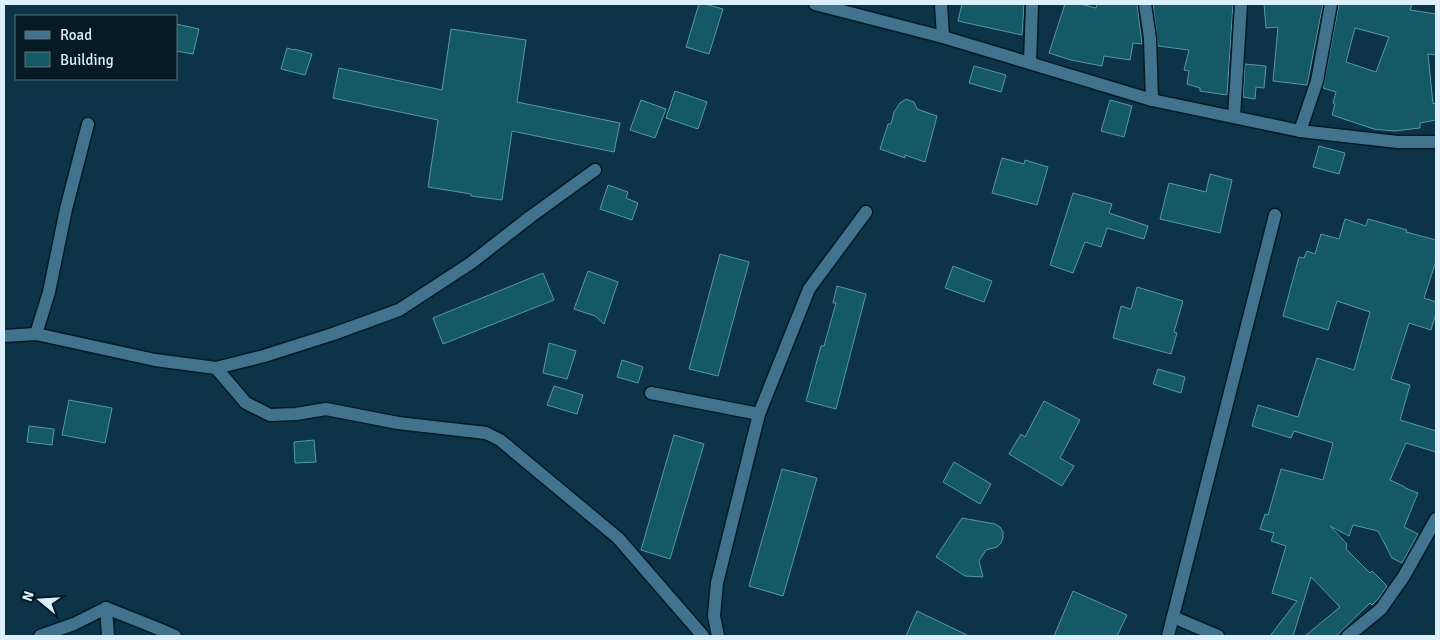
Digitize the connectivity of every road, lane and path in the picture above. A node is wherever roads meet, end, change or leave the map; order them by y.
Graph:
1 (815, 4) edge
2 (941, 4) edge
3 (1032, 4) edge
4 (1145, 4) edge
5 (1241, 4) edge
6 (1331, 4) edge
7 (943, 37) junction
8 (1030, 63) junction
9 (1152, 100) junction
10 (1234, 117) junction
11 (88, 124) dead end
12 (1300, 130) junction
13 (1436, 142) edge
14 (595, 170) dead end
15 (866, 212) dead end
16 (1275, 215) dead end
17 (36, 334) junction
18 (4, 336) edge
19 (216, 368) junction
20 (651, 393) dead end
21 (759, 414) junction
22 (1436, 519) edge
23 (106, 608) junction
24 (1173, 618) junction
25 (40, 636) edge
26 (108, 636) edge
27 (175, 636) edge
28 (703, 636) edge
29 (718, 636) edge
30 (1168, 636) edge
31 (1218, 636) edge
32 (1348, 636) edge

1 - 7 street
2 - 7 street
3 - 8 street
4 - 9 street
5 - 10 street
6 - 12 street
7 - 8 street
8 - 9 street
9 - 10 street
10 - 12 street
11 - 17 street
12 - 13 street
14 - 19 street
15 - 21 street
16 - 24 street
17 - 18 street
17 - 19 street
19 - 28 street
20 - 21 street
21 - 29 street
22 - 32 street
23 - 25 street
23 - 26 street
23 - 27 street
24 - 30 street
24 - 31 street

